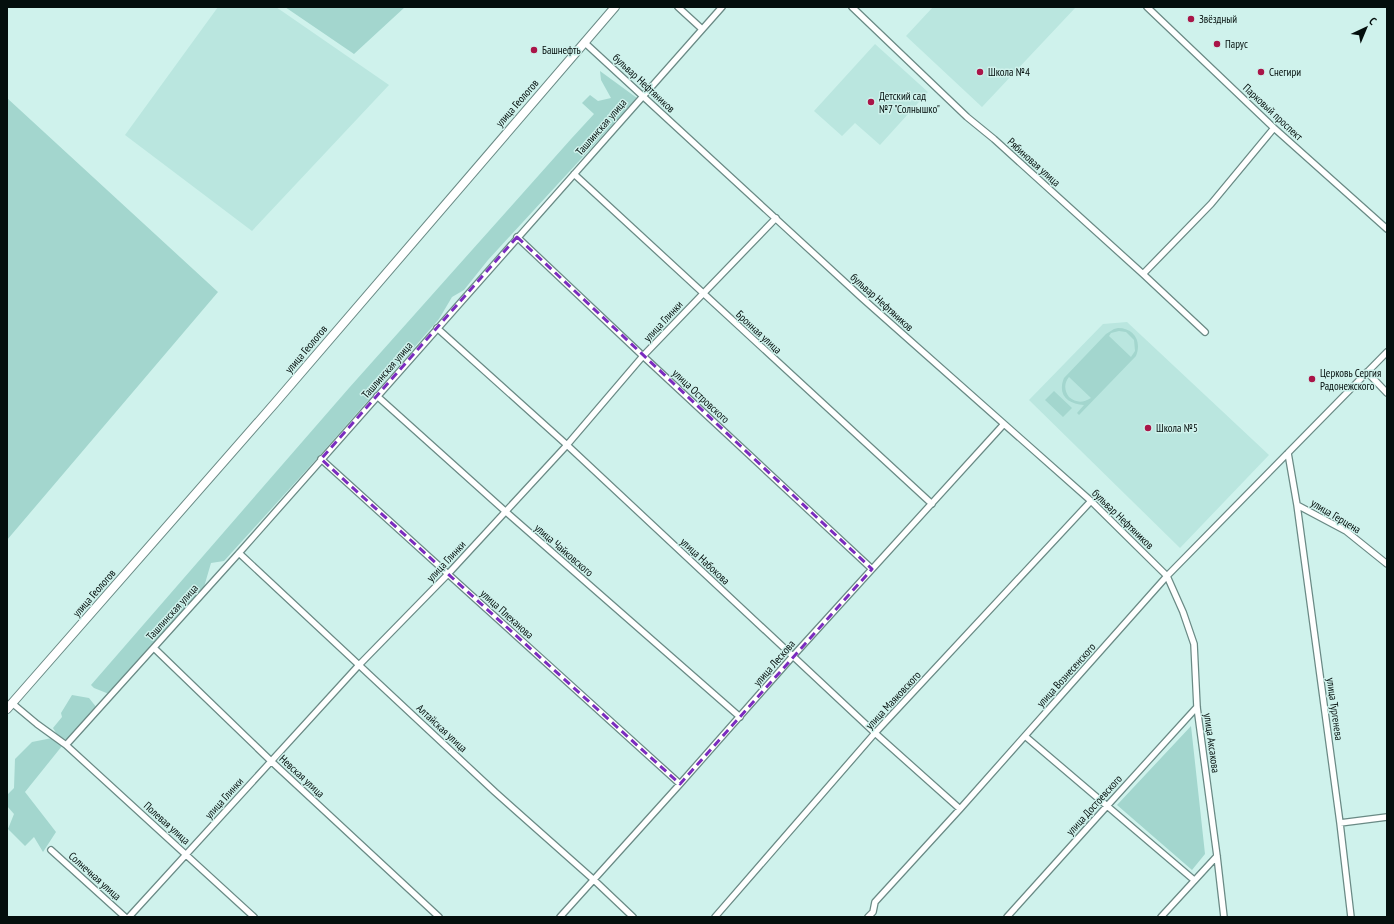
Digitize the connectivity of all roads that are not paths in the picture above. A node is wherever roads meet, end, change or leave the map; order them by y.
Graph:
1 (615, 7) edge
2 (678, 7) edge
3 (722, 7) edge
4 (852, 7) edge
5 (1147, 7) edge
6 (702, 29) junction
7 (584, 42) junction
8 (642, 96) junction
9 (1274, 128) junction
10 (574, 174) junction
11 (776, 218) junction
12 (1387, 229) edge
13 (517, 237) junction
14 (1143, 274) junction
15 (703, 293) junction
16 (437, 328) junction
17 (1205, 332) dead end
18 (1387, 352) edge
19 (644, 356) junction
20 (1367, 372) junction
21 (1387, 393) edge
22 (377, 396) junction
23 (1004, 424) junction
24 (566, 445) junction
25 (1288, 452) junction
26 (322, 459) junction
27 (1091, 501) junction
28 (932, 504) junction
29 (1297, 504) junction
30 (505, 511) junction
31 (238, 553) junction
32 (1387, 564) edge
33 (872, 569) junction
34 (448, 574) junction
35 (1167, 576) junction
36 (154, 648) junction
37 (793, 656) junction
38 (359, 665) junction
39 (10, 706) edge
40 (1197, 707) junction
41 (740, 717) junction
42 (875, 734) junction
43 (1025, 736) junction
44 (66, 745) junction
45 (271, 761) junction
46 (680, 784) junction
47 (1106, 806) junction
48 (960, 809) junction
49 (1387, 818) edge
50 (1340, 823) junction
51 (51, 850) dead end
52 (187, 854) junction
53 (1217, 856) junction
54 (594, 880) junction
55 (1194, 880) junction
56 (874, 915) edge
57 (125, 917) edge
58 (128, 917) edge
59 (254, 917) edge
60 (439, 917) edge
61 (560, 917) edge
62 (633, 917) edge
63 (715, 917) edge
64 (868, 917) edge
65 (1007, 917) edge
66 (1161, 917) edge
67 (1224, 917) edge
68 (1351, 917) edge

1 - 7 main road, улица Геологов
2 - 6 street
3 - 6 street, Ташлинская улица
4 - 14 street, Рябиновая улица
5 - 9 street, Парковый проспект
6 - 8 street, Ташлинская улица
7 - 8 street, бульвар Нефтяников
7 - 39 main road, улица Геологов
8 - 10 street, Ташлинская улица
8 - 11 street, бульвар Нефтяников
9 - 12 street, Парковый проспект
9 - 14 street
10 - 13 street, Ташлинская улица
10 - 15 street, Бронная улица
11 - 15 street, улица Глинки
11 - 23 street, бульвар Нефтяников
13 - 16 street, Ташлинская улица
13 - 19 street, улица Островского
14 - 17 street, Рябиновая улица
15 - 19 street, улица Глинки
15 - 28 street, Бронная улица
16 - 22 street, Ташлинская улица
16 - 24 street, улица Набокова
18 - 20 street, улица Вознесенского
19 - 24 street, улица Глинки
19 - 33 street, улица Островского
20 - 21 street
20 - 25 street, улица Вознесенского
22 - 26 street, Ташлинская улица
22 - 30 street, улица Чайковского
23 - 27 street, бульвар Нефтяников
23 - 28 street, улица Лескова
24 - 30 street, улица Глинки
24 - 37 street, улица Набокова
25 - 29 street, улица Герцена
25 - 35 street, улица Вознесенского
26 - 31 street, Ташлинская улица
26 - 34 street, улица Плеханова
27 - 35 street, бульвар Нефтяников
27 - 42 street, улица Маяковского
28 - 33 street, улица Лескова
29 - 32 street, улица Герцена
29 - 50 street, улица Тургенева
30 - 34 street, улица Глинки
30 - 41 street, улица Чайковского
31 - 36 street, Ташлинская улица
31 - 38 street, Алтайская улица
33 - 37 street, улица Лескова
34 - 38 street, улица Глинки
34 - 46 street, улица Плеханова
35 - 40 street, улица Аксакова
35 - 43 street, улица Вознесенского
36 - 44 street, Ташлинская улица
36 - 45 street, Невская улица
37 - 41 street, улица Лескова
37 - 42 street, улица Набокова
38 - 45 street, улица Глинки
38 - 54 street, Алтайская улица
39 - 44 street, Полевая улица
40 - 47 street, улица Достоевского
40 - 53 street, улица Аксакова
41 - 46 street, улица Лескова
42 - 48 street, улица Набокова
42 - 63 street, улица Маяковского
43 - 47 street
43 - 48 street, улица Вознесенского
44 - 52 street, Полевая улица
45 - 52 street, улица Глинки
45 - 60 street, Невская улица
46 - 54 street, улица Лескова
47 - 55 street
47 - 65 street, улица Достоевского
48 - 56 street, улица Вознесенского
49 - 50 street
50 - 68 street, улица Тургенева
51 - 57 street, Солнечная улица
52 - 58 street, улица Глинки
52 - 59 street, Полевая улица
53 - 55 street
53 - 67 street, улица Аксакова
54 - 61 street, улица Лескова
54 - 62 street, Алтайская улица
55 - 66 street
56 - 64 street, улица Вознесенского

